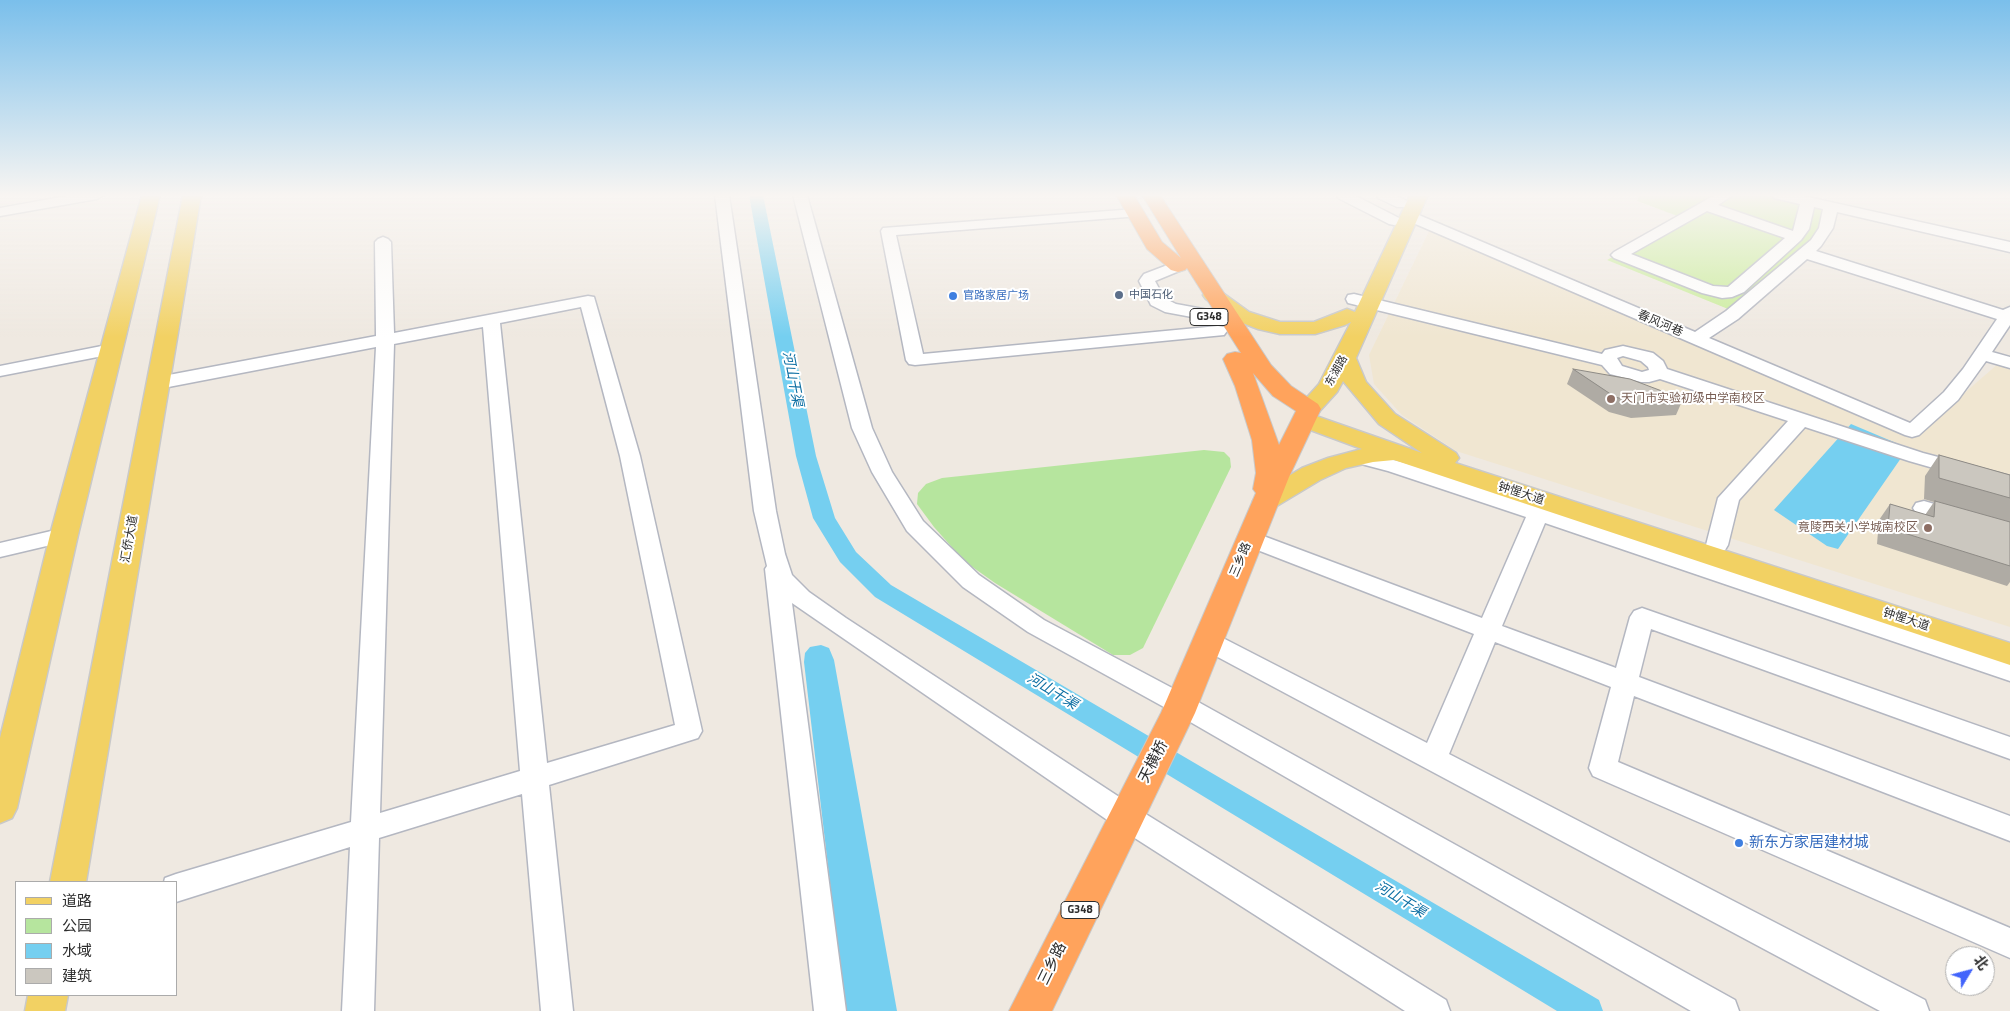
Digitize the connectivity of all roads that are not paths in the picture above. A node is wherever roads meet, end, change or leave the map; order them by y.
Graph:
1 (139, 242) edge
2 (183, 242) edge
3 (383, 242) dead end
4 (728, 242) edge
5 (813, 242) edge
6 (890, 242) edge
7 (1161, 242) edge
8 (1176, 242) edge
9 (1192, 242) edge
10 (1388, 242) edge
11 (1485, 242) edge
12 (1641, 242) edge
13 (1790, 242) edge
14 (1816, 242) edge
15 (1988, 242) edge
16 (2010, 247) edge
17 (1805, 253) junction
18 (1178, 266) junction
19 (1357, 306) junction
20 (1213, 314) junction
21 (2009, 316) edge
22 (491, 320) junction
23 (1696, 339) junction
24 (385, 340) junction
25 (112, 349) junction
26 (1981, 354) junction
27 (1345, 358) junction
28 (1235, 359) junction
29 (2010, 362) edge
30 (0, 371) edge
31 (158, 383) junction
32 (1307, 415) junction
33 (1801, 419) junction
34 (1401, 454) junction
35 (1357, 457) junction
36 (1447, 458) junction
37 (2010, 483) edge
38 (1266, 501) junction
39 (1924, 508) dead end
40 (1538, 514) junction
41 (2010, 534) edge
42 (64, 535) junction
43 (1250, 538) junction
44 (1717, 545) junction
45 (0, 550) edge
46 (774, 554) junction
47 (1489, 630) junction
48 (2010, 640) edge
49 (1208, 641) junction
50 (2010, 654) edge
51 (2010, 672) edge
52 (1625, 682) junction
53 (1180, 709) junction
54 (8, 744) edge
55 (2010, 748) edge
56 (1433, 759) junction
57 (536, 778) junction
58 (0, 808) edge
59 (1128, 813) junction
60 (2010, 829) edge
61 (365, 831) junction
62 (68, 881) edge
63 (178, 887) edge
64 (2010, 943) edge
65 (48, 996) edge
66 (45, 1011) edge
67 (358, 1011) edge
68 (558, 1011) edge
69 (830, 1011) edge
70 (1030, 1011) edge
71 (1434, 1011) edge
72 (1723, 1011) edge
73 (1913, 1011) edge

1 - 25 main road
2 - 31 main road, 汇侨大道
3 - 24 street
4 - 46 street
5 - 53 street
6 - 20 street
7 - 18 highway, 钟惺大道 / G348
8 - 20 highway, 钟惺大道 / G348
9 - 20 highway
10 - 19 main road, 东湖路
11 - 23 street, 春风河巷
12 - 13 street
14 - 17 street
15 - 16 street
17 - 21 street
17 - 23 street
18 - 20 highway, 钟惺大道 / G348
18 - 20 street
19 - 20 main road
19 - 27 main road, 东湖路
19 - 32 main road, 东湖路
19 - 33 street
20 - 28 highway, 钟惺大道 / G348
20 - 32 highway, 钟惺大道 / G348
21 - 26 street
22 - 24 street
22 - 57 street
22 - 57 street
23 - 26 street, 春风河巷
24 - 31 street
24 - 61 street
25 - 30 street
25 - 42 main road
26 - 29 street
27 - 32 main road, 东湖路
27 - 36 main road
28 - 32 highway, 钟惺大道 / G348
28 - 38 highway
31 - 62 main road, 汇侨大道
32 - 34 main road, 钟惺大道
32 - 36 main road, 钟惺大道
32 - 38 highway, 三乡路 / G348
33 - 37 street
33 - 44 street
34 - 35 main road
34 - 50 main road, 钟惺大道
35 - 38 main road
35 - 40 street
36 - 44 main road, 钟惺大道
38 - 43 highway, 三乡路 / G348
39 - 41 street
40 - 47 street
40 - 51 street
42 - 45 street
42 - 54 main road
43 - 47 street
43 - 49 highway, 三乡路 / G348
44 - 48 main road, 钟惺大道
46 - 59 street
46 - 69 street
47 - 52 street
47 - 56 street
49 - 53 highway, 三乡路 / G348
49 - 56 street
52 - 55 street
52 - 60 street
52 - 64 street
53 - 59 highway, 天横桥 / G348
53 - 72 street
54 - 58 main road
56 - 73 street
57 - 61 street
57 - 68 street
59 - 70 highway, 三乡路 / G348
59 - 71 street
61 - 63 street
61 - 67 street
65 - 66 main road

